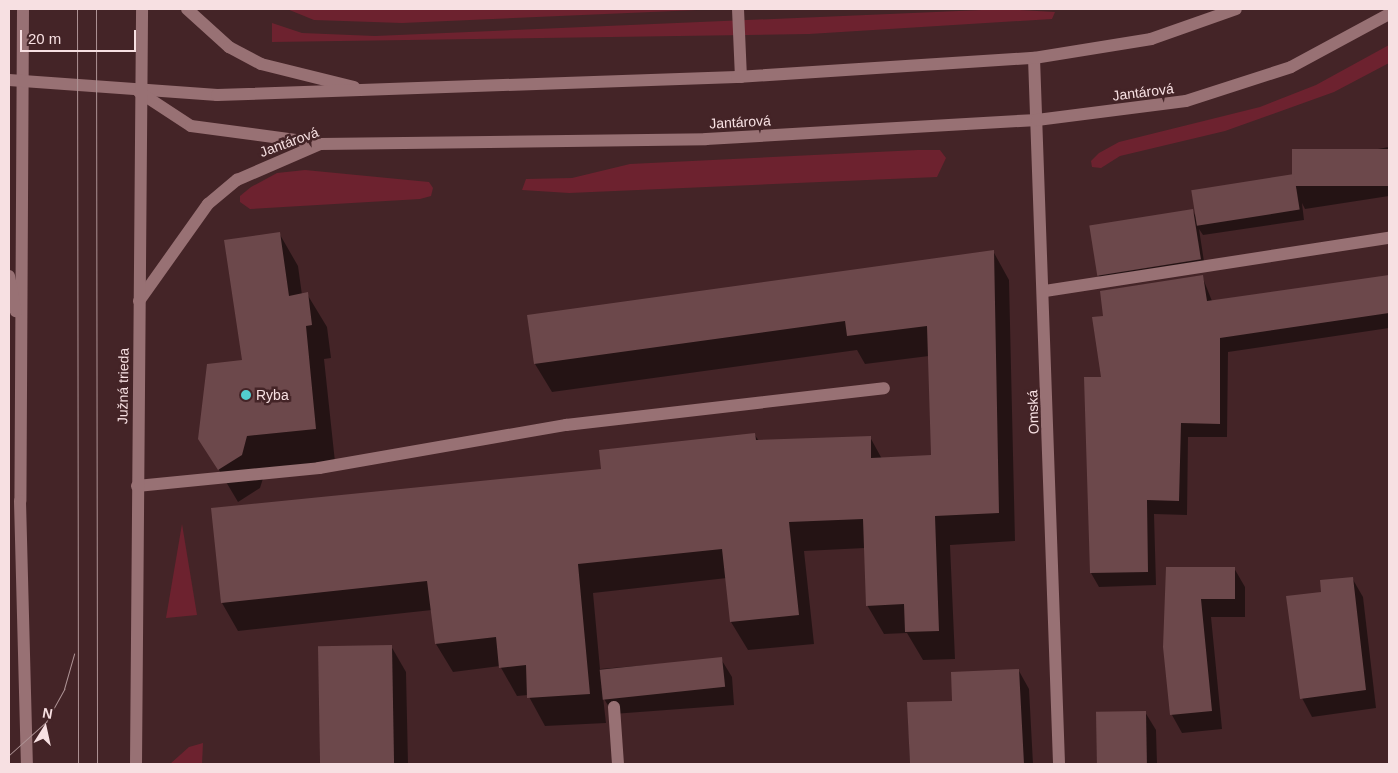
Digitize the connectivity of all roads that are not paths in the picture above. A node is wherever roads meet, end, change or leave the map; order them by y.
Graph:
1 (23, 9) edge
2 (142, 9) edge
3 (187, 9) edge
4 (738, 9) edge
5 (1236, 9) edge
6 (1389, 14) edge
7 (1034, 58) junction
8 (741, 77) junction
9 (9, 80) edge
10 (23, 81) junction
11 (138, 91) junction
12 (378, 92) junction
13 (1037, 120) junction
14 (320, 144) junction
15 (1389, 238) edge
16 (9, 276) edge
17 (1044, 290) junction
18 (139, 301) junction
19 (21, 334) junction
20 (884, 388) dead end
21 (137, 486) junction
22 (614, 707) dead end
23 (26, 764) edge
24 (136, 764) edge
25 (618, 764) edge
26 (1059, 764) edge

1 - 10 street
2 - 11 street, Južná trieda
3 - 12 street
4 - 8 street
5 - 7 street
6 - 13 street, Jantárová
7 - 8 street
7 - 13 street, Omská
8 - 12 street
9 - 10 street
10 - 11 street
10 - 19 street
11 - 12 street
11 - 14 street
11 - 18 street, Južná trieda
13 - 14 street, Jantárová
13 - 17 street, Omská
14 - 18 street, Jantárová
15 - 17 street
16 - 19 street
17 - 26 street, Omská
18 - 21 street, Južná trieda
19 - 23 street
20 - 21 street
21 - 24 street, Južná trieda
22 - 25 street

